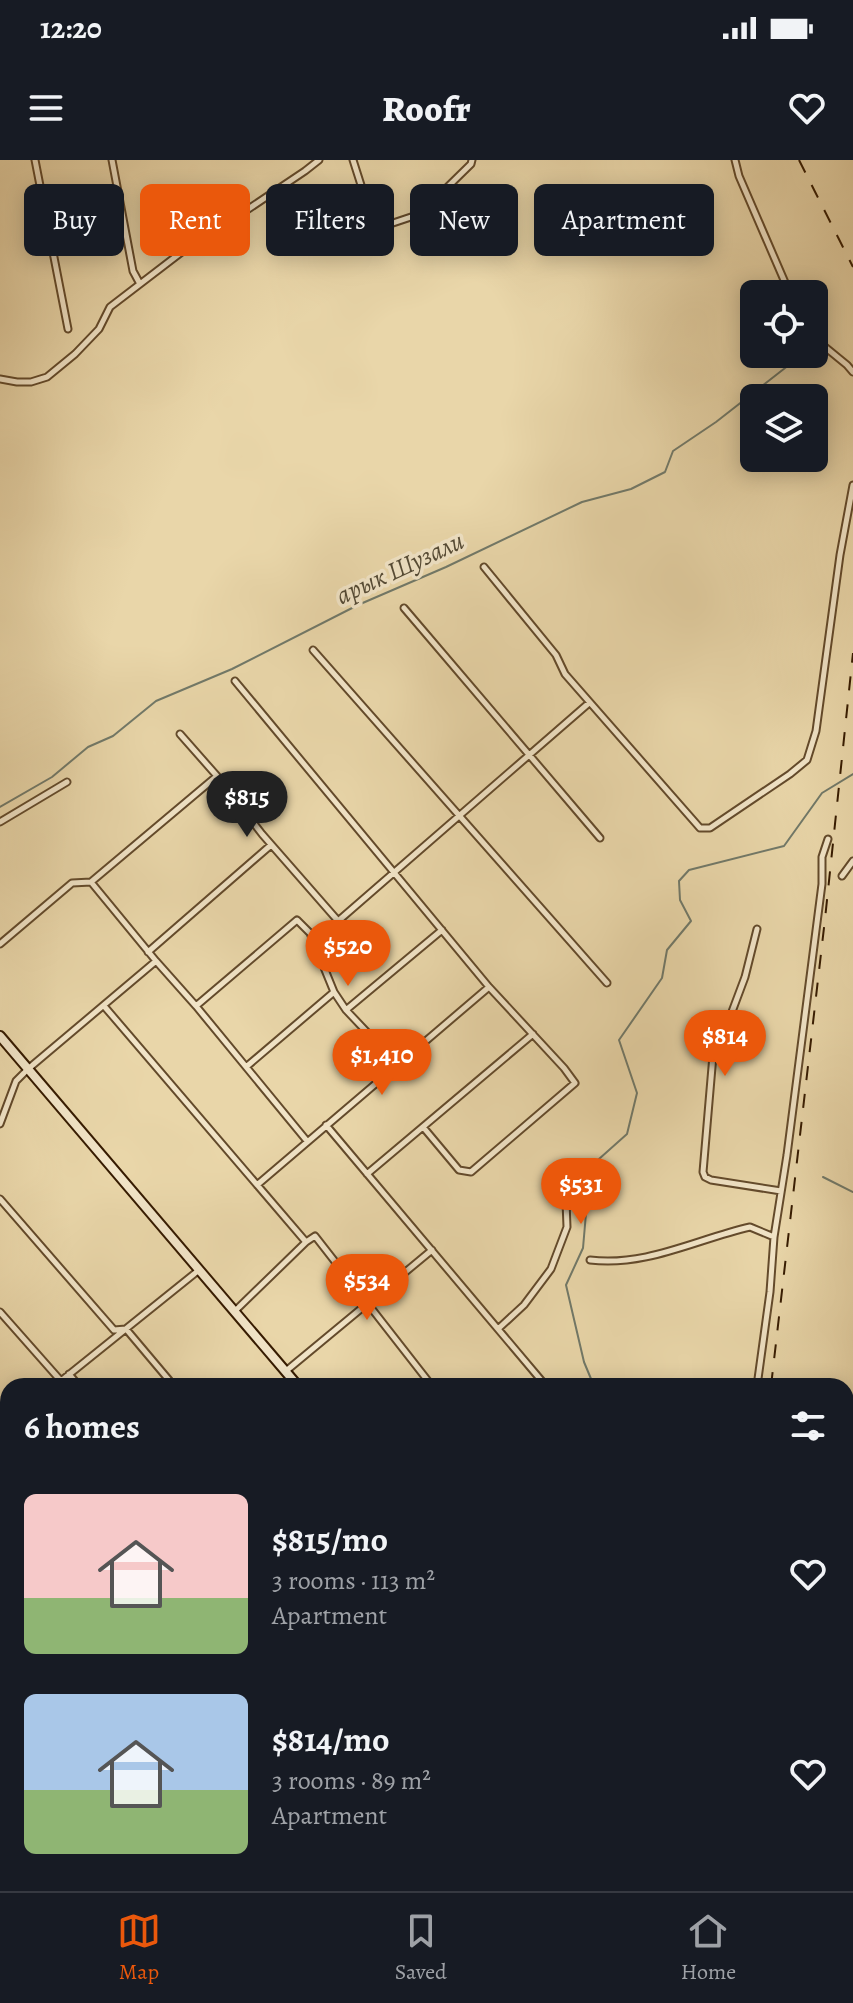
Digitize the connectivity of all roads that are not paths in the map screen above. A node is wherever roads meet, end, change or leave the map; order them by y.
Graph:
1 (35, 160) edge
2 (112, 160) edge
3 (319, 160) edge
4 (353, 160) edge
5 (472, 160) edge
6 (735, 160) edge
7 (784, 280) edge
8 (140, 284) junction
9 (68, 329) dead end
10 (828, 349) edge
11 (853, 372) edge
12 (0, 379) edge
13 (853, 485) edge
14 (484, 567) dead end
15 (404, 608) dead end
16 (313, 650) dead end
17 (235, 681) dead end
18 (589, 703) junction
19 (180, 734) dead end
20 (530, 755) junction
21 (217, 776) junction
22 (67, 782) dead end
23 (459, 817) junction
24 (0, 822) edge
25 (600, 838) dead end
26 (828, 839) dead end
27 (272, 845) junction
28 (853, 861) edge
29 (394, 873) junction
30 (842, 876) dead end
31 (91, 882) junction
32 (339, 922) junction
33 (757, 929) dead end
34 (442, 930) junction
35 (314, 942) junction
36 (0, 944) edge
37 (148, 952) junction
38 (156, 961) junction
39 (607, 983) dead end
40 (489, 987) junction
41 (334, 992) junction
42 (104, 1006) junction
43 (196, 1006) junction
44 (346, 1010) junction
45 (533, 1034) junction
46 (0, 1036) edge
47 (398, 1065) junction
48 (246, 1067) junction
49 (28, 1069) junction
50 (0, 1124) edge
51 (326, 1125) junction
52 (423, 1127) junction
53 (307, 1141) junction
54 (367, 1174) junction
55 (565, 1175) dead end
56 (257, 1185) junction
57 (781, 1191) junction
58 (0, 1199) edge
59 (774, 1237) junction
60 (306, 1242) junction
61 (432, 1250) junction
62 (590, 1260) dead end
63 (199, 1270) junction
64 (368, 1302) junction
65 (0, 1312) edge
66 (234, 1312) junction
67 (126, 1329) junction
68 (498, 1329) junction
69 (285, 1372) junction
70 (69, 1374) junction
71 (58, 1378) edge
72 (64, 1378) edge
73 (72, 1378) edge
74 (167, 1378) edge
75 (291, 1378) edge
76 (426, 1378) edge
77 (539, 1378) edge
78 (758, 1378) edge

1 - 9 street
2 - 8 street
3 - 8 street
4 - 5 street
6 - 7 street
8 - 12 street
10 - 11 street
13 - 18 street
14 - 18 street
15 - 20 street
16 - 23 street
17 - 29 street
18 - 20 street
19 - 21 street
20 - 23 street
20 - 25 street
21 - 27 street
21 - 31 street
22 - 24 street
23 - 29 street
23 - 39 street
26 - 57 street
27 - 32 street
27 - 37 street
28 - 30 street
29 - 32 street
29 - 34 street
31 - 36 street
31 - 37 street
32 - 35 street
33 - 57 street
34 - 40 street
34 - 44 street
35 - 41 street
35 - 43 street
37 - 38 street
38 - 42 street
38 - 43 street
40 - 45 street
40 - 47 street
41 - 44 street
41 - 48 street
42 - 49 street
42 - 56 street
43 - 48 street
44 - 47 street
45 - 52 street
45 - 52 street
46 - 49 main road
47 - 51 street
48 - 53 street
49 - 50 street
49 - 63 main road
51 - 53 street
51 - 54 street
52 - 54 street
53 - 56 street
54 - 61 street
55 - 68 street
56 - 60 street
57 - 59 street
58 - 67 street
59 - 62 street
59 - 78 street
60 - 64 street
60 - 66 street
61 - 64 street
61 - 68 street
63 - 66 main road
63 - 67 street
64 - 69 street
64 - 76 street
65 - 71 street
66 - 69 main road
67 - 70 street
67 - 74 street
68 - 77 street
69 - 75 main road
70 - 72 street
70 - 73 street

